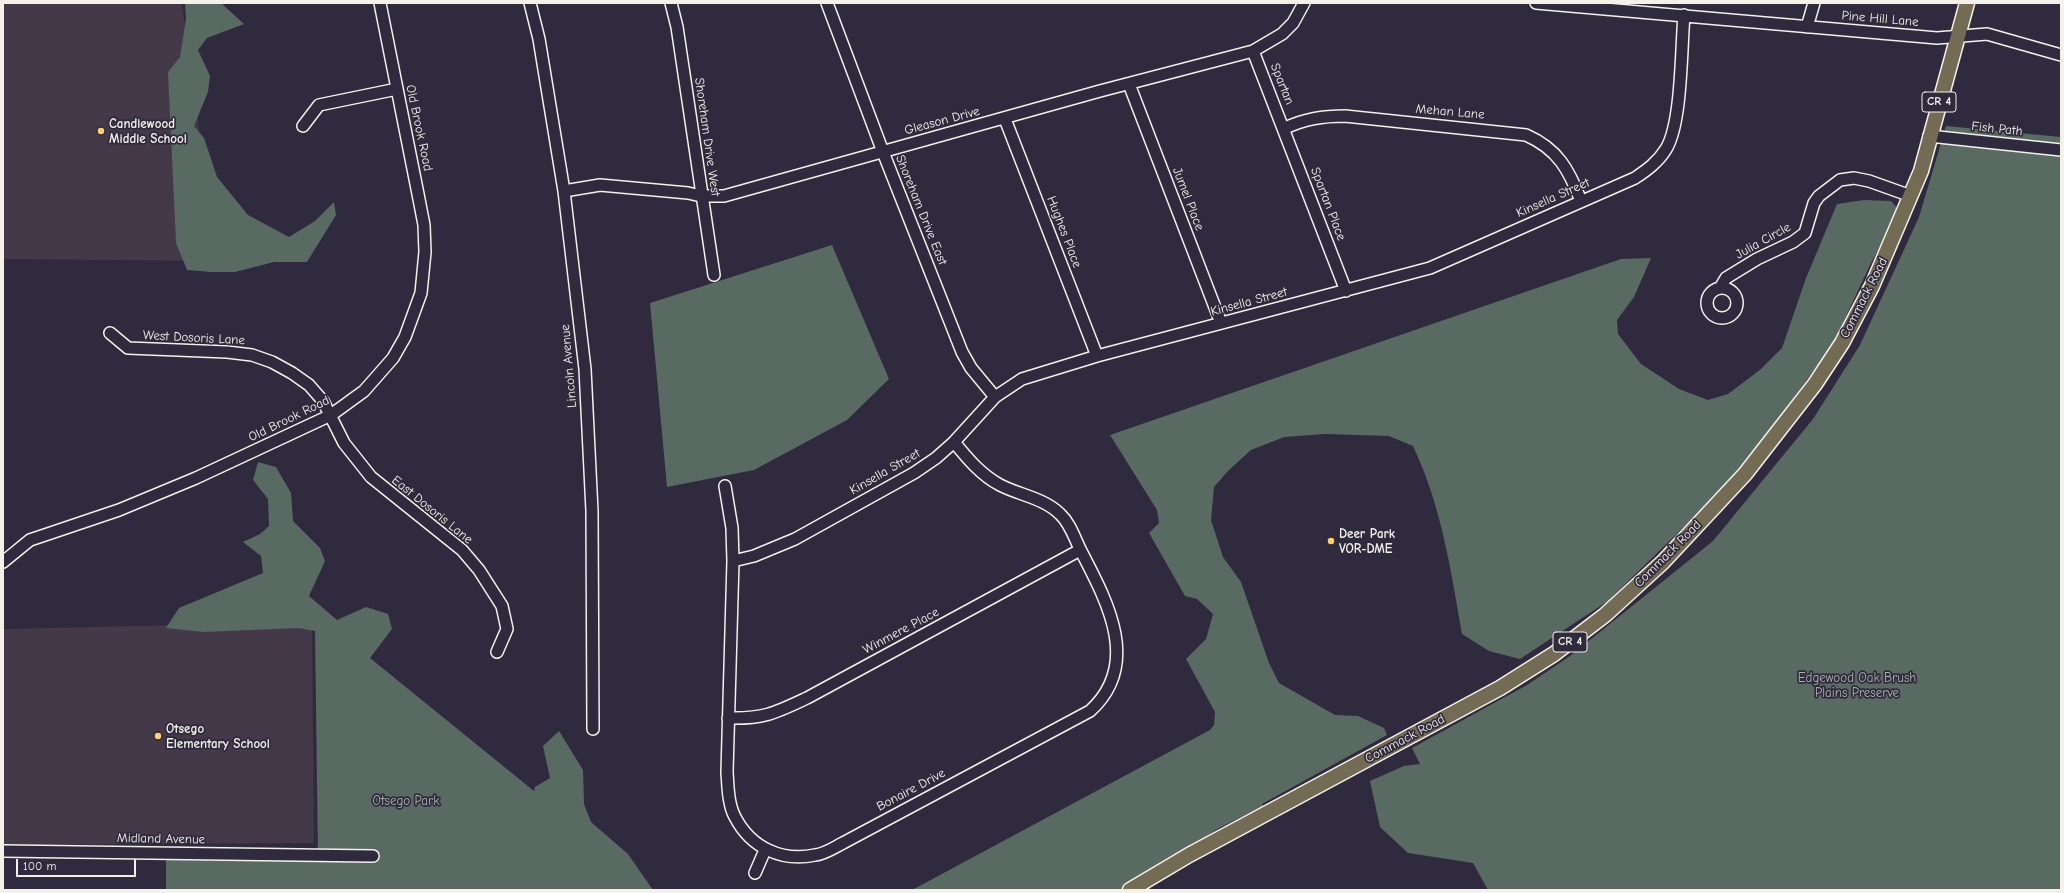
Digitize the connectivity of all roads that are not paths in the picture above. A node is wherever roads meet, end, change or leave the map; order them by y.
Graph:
1 (380, 3) edge
2 (530, 3) edge
3 (671, 3) edge
4 (827, 3) edge
5 (1304, 3) edge
6 (1536, 3) edge
7 (1814, 3) edge
8 (1967, 3) edge
9 (1684, 15) junction
10 (1807, 27) junction
11 (1958, 37) junction
12 (1253, 51) junction
13 (2061, 55) edge
14 (1129, 84) junction
15 (397, 89) junction
16 (1005, 118) junction
17 (303, 126) dead end
18 (1284, 128) junction
19 (1929, 136) junction
20 (2061, 150) edge
21 (883, 152) junction
22 (564, 190) junction
23 (701, 196) junction
24 (1911, 196) junction
25 (1581, 201) junction
26 (714, 275) dead end
27 (1720, 288) dead end
28 (1346, 291) junction
29 (1221, 323) junction
30 (110, 333) dead end
31 (1097, 356) junction
32 (994, 397) junction
33 (331, 416) junction
34 (954, 442) junction
35 (725, 486) dead end
36 (1080, 550) junction
37 (733, 561) junction
38 (3, 562) edge
39 (497, 652) dead end
40 (728, 718) junction
41 (593, 729) dead end
42 (3, 850) edge
43 (765, 850) junction
44 (373, 856) dead end
45 (755, 873) dead end
46 (1130, 890) edge

1 - 15 street, Old Brook Road
2 - 22 street, Lincoln Avenue
3 - 23 street, Shoreham Drive West
4 - 21 street, Shoreham Drive East
5 - 12 street, Gleason Drive
6 - 9 street, Pine Hill Lane
7 - 10 street
8 - 11 main road, Commack Road / CR 4
9 - 10 street, Pine Hill Lane
9 - 25 street, Kinsella Street
10 - 11 street, Pine Hill Lane
11 - 13 street, Pine Hill Lane
11 - 19 main road, Commack Road / CR 4
12 - 14 street, Gleason Drive
12 - 18 street, Spartan
14 - 16 street, Gleason Drive
14 - 29 street, Jumel Place
15 - 17 street
15 - 33 street, Old Brook Road
16 - 21 street, Gleason Drive
16 - 31 street, Hughes Place
18 - 25 street, Mehan Lane
18 - 28 street, Spartan Place
19 - 20 street, Fish Path
19 - 24 main road, Commack Road / CR 4
21 - 23 street, Gleason Drive
21 - 32 street, Shoreham Drive East
22 - 23 street, Gleason Drive
22 - 41 street, Lincoln Avenue
23 - 26 street, Shoreham Drive West
24 - 27 street, Julia Circle
24 - 46 main road, Commack Road / CR 4
25 - 28 street, Kinsella Street
28 - 29 street, Kinsella Street
29 - 31 street, Kinsella Street
30 - 33 street, West Dosoris Lane
31 - 32 street, Kinsella Street
32 - 34 street, Kinsella Street
33 - 38 street, Old Brook Road
33 - 39 street, East Dosoris Lane
34 - 36 street, Bonaire Drive
34 - 37 street, Kinsella Street
35 - 37 street, Bonaire Drive
36 - 40 street, Winmere Place
36 - 43 street, Bonaire Drive
37 - 40 street, Bonaire Drive
40 - 43 street, Bonaire Drive
42 - 44 street, Midland Avenue
43 - 45 street

